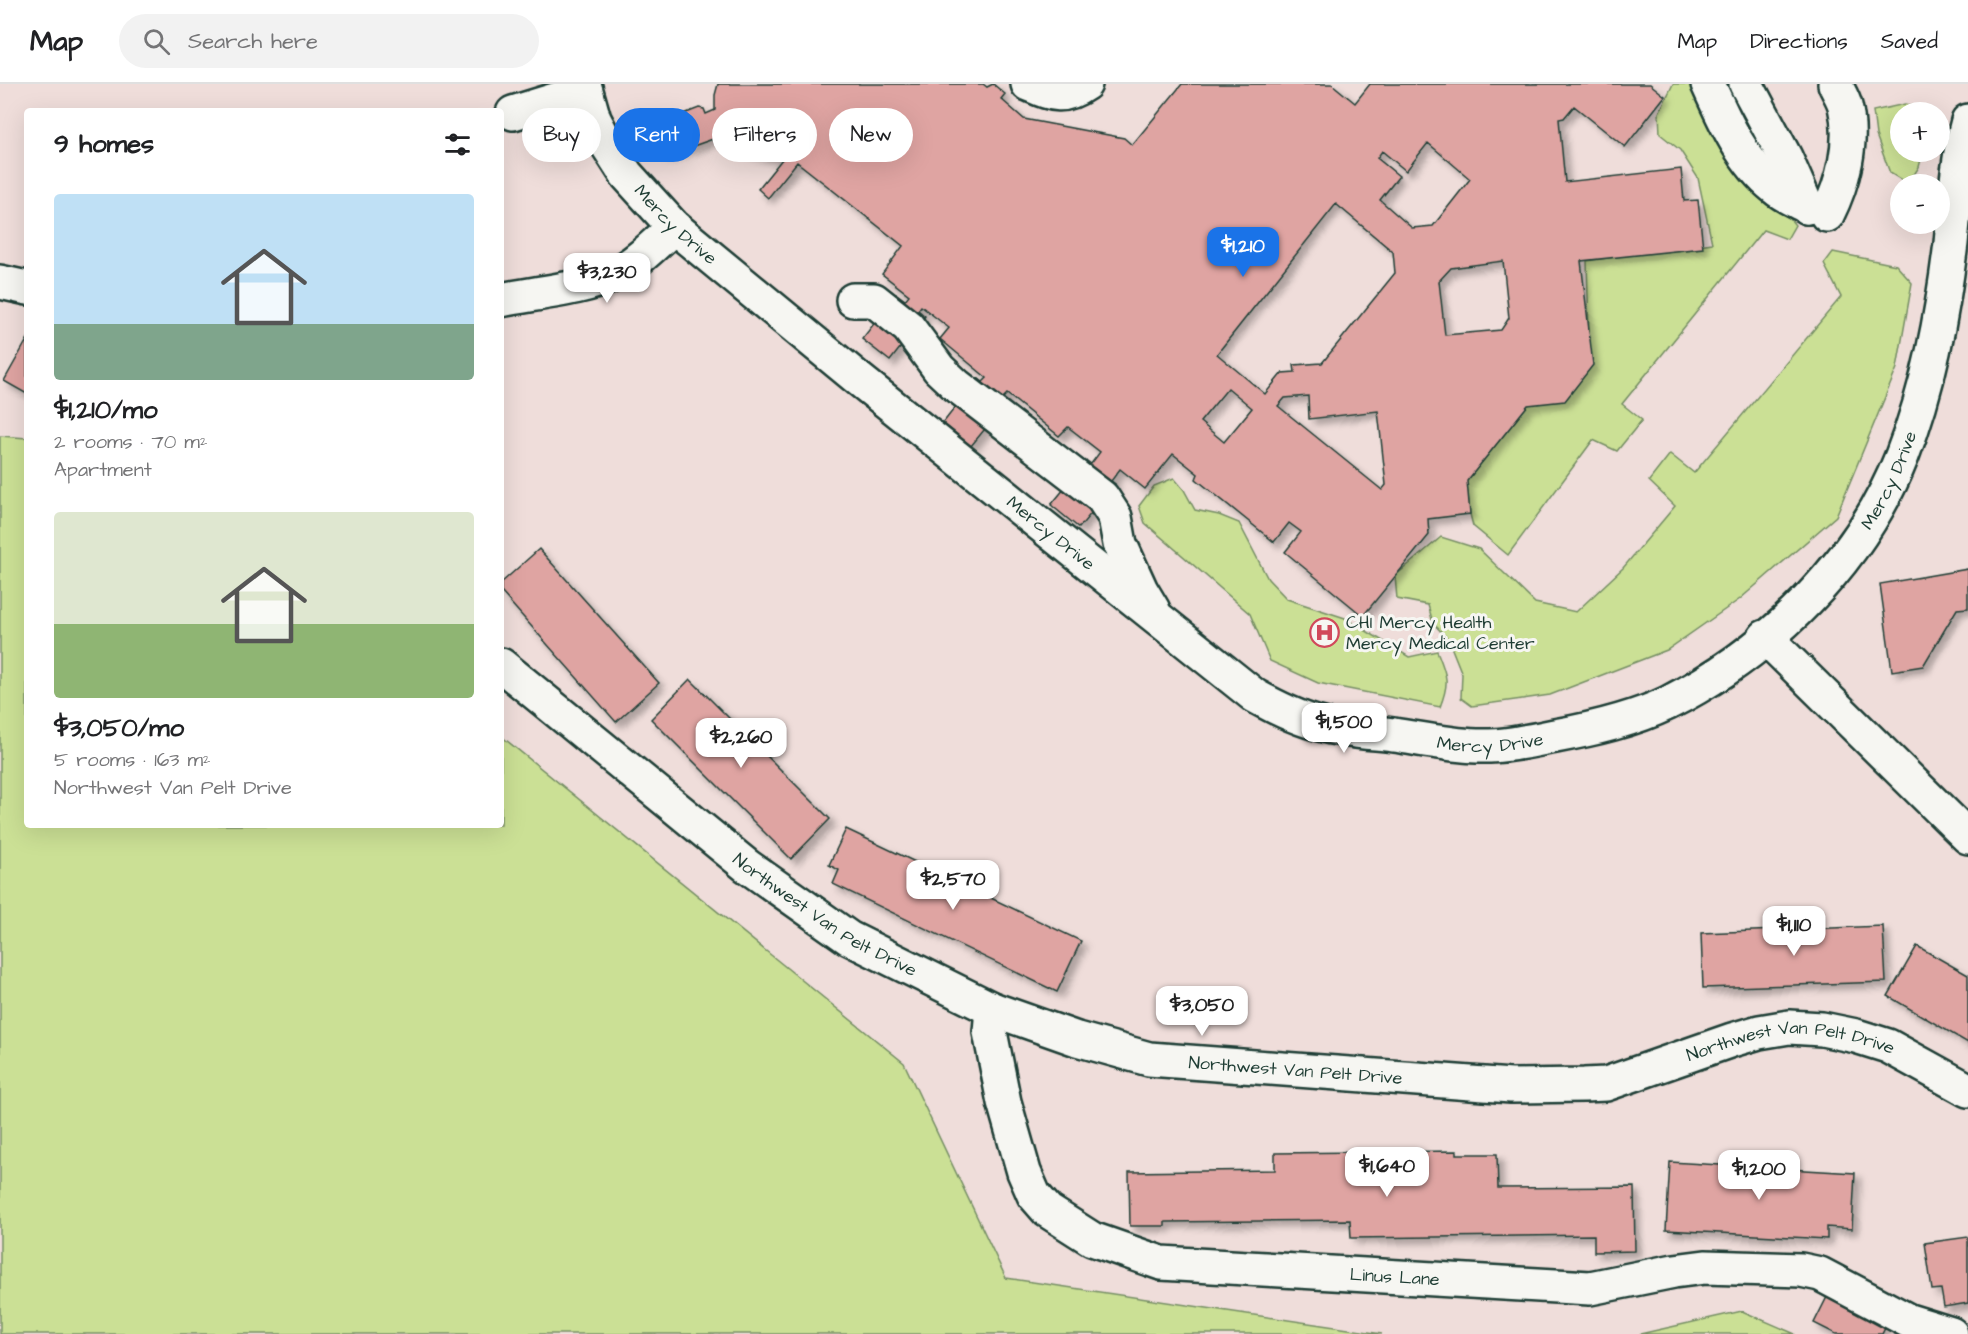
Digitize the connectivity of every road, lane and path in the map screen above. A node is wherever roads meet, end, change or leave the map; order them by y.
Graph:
1 (1028, 84) edge
2 (1085, 84) edge
3 (1708, 84) edge
4 (1746, 84) edge
5 (1835, 84) edge
6 (584, 88) edge
7 (513, 113) dead end
8 (1968, 121) edge
9 (1827, 215) dead end
10 (674, 227) junction
11 (1959, 244) edge
12 (0, 282) edge
13 (24, 287) edge
14 (504, 299) edge
15 (853, 300) dead end
16 (1160, 622) junction
17 (1766, 637) junction
18 (504, 667) edge
19 (1968, 837) edge
20 (992, 1009) junction
21 (1968, 1090) edge
22 (1951, 1334) edge

1 - 2 street
3 - 4 street
5 - 9 street
6 - 7 street
6 - 10 street, Mercy Drive
8 - 11 street, Mercy Drive
10 - 14 street
10 - 16 street, Mercy Drive
11 - 17 street, Mercy Drive
12 - 13 street
15 - 16 street
16 - 17 street, Mercy Drive
17 - 19 street
18 - 20 street, Northwest Van Pelt Drive
20 - 21 street, Northwest Van Pelt Drive
20 - 22 street, Linus Lane

